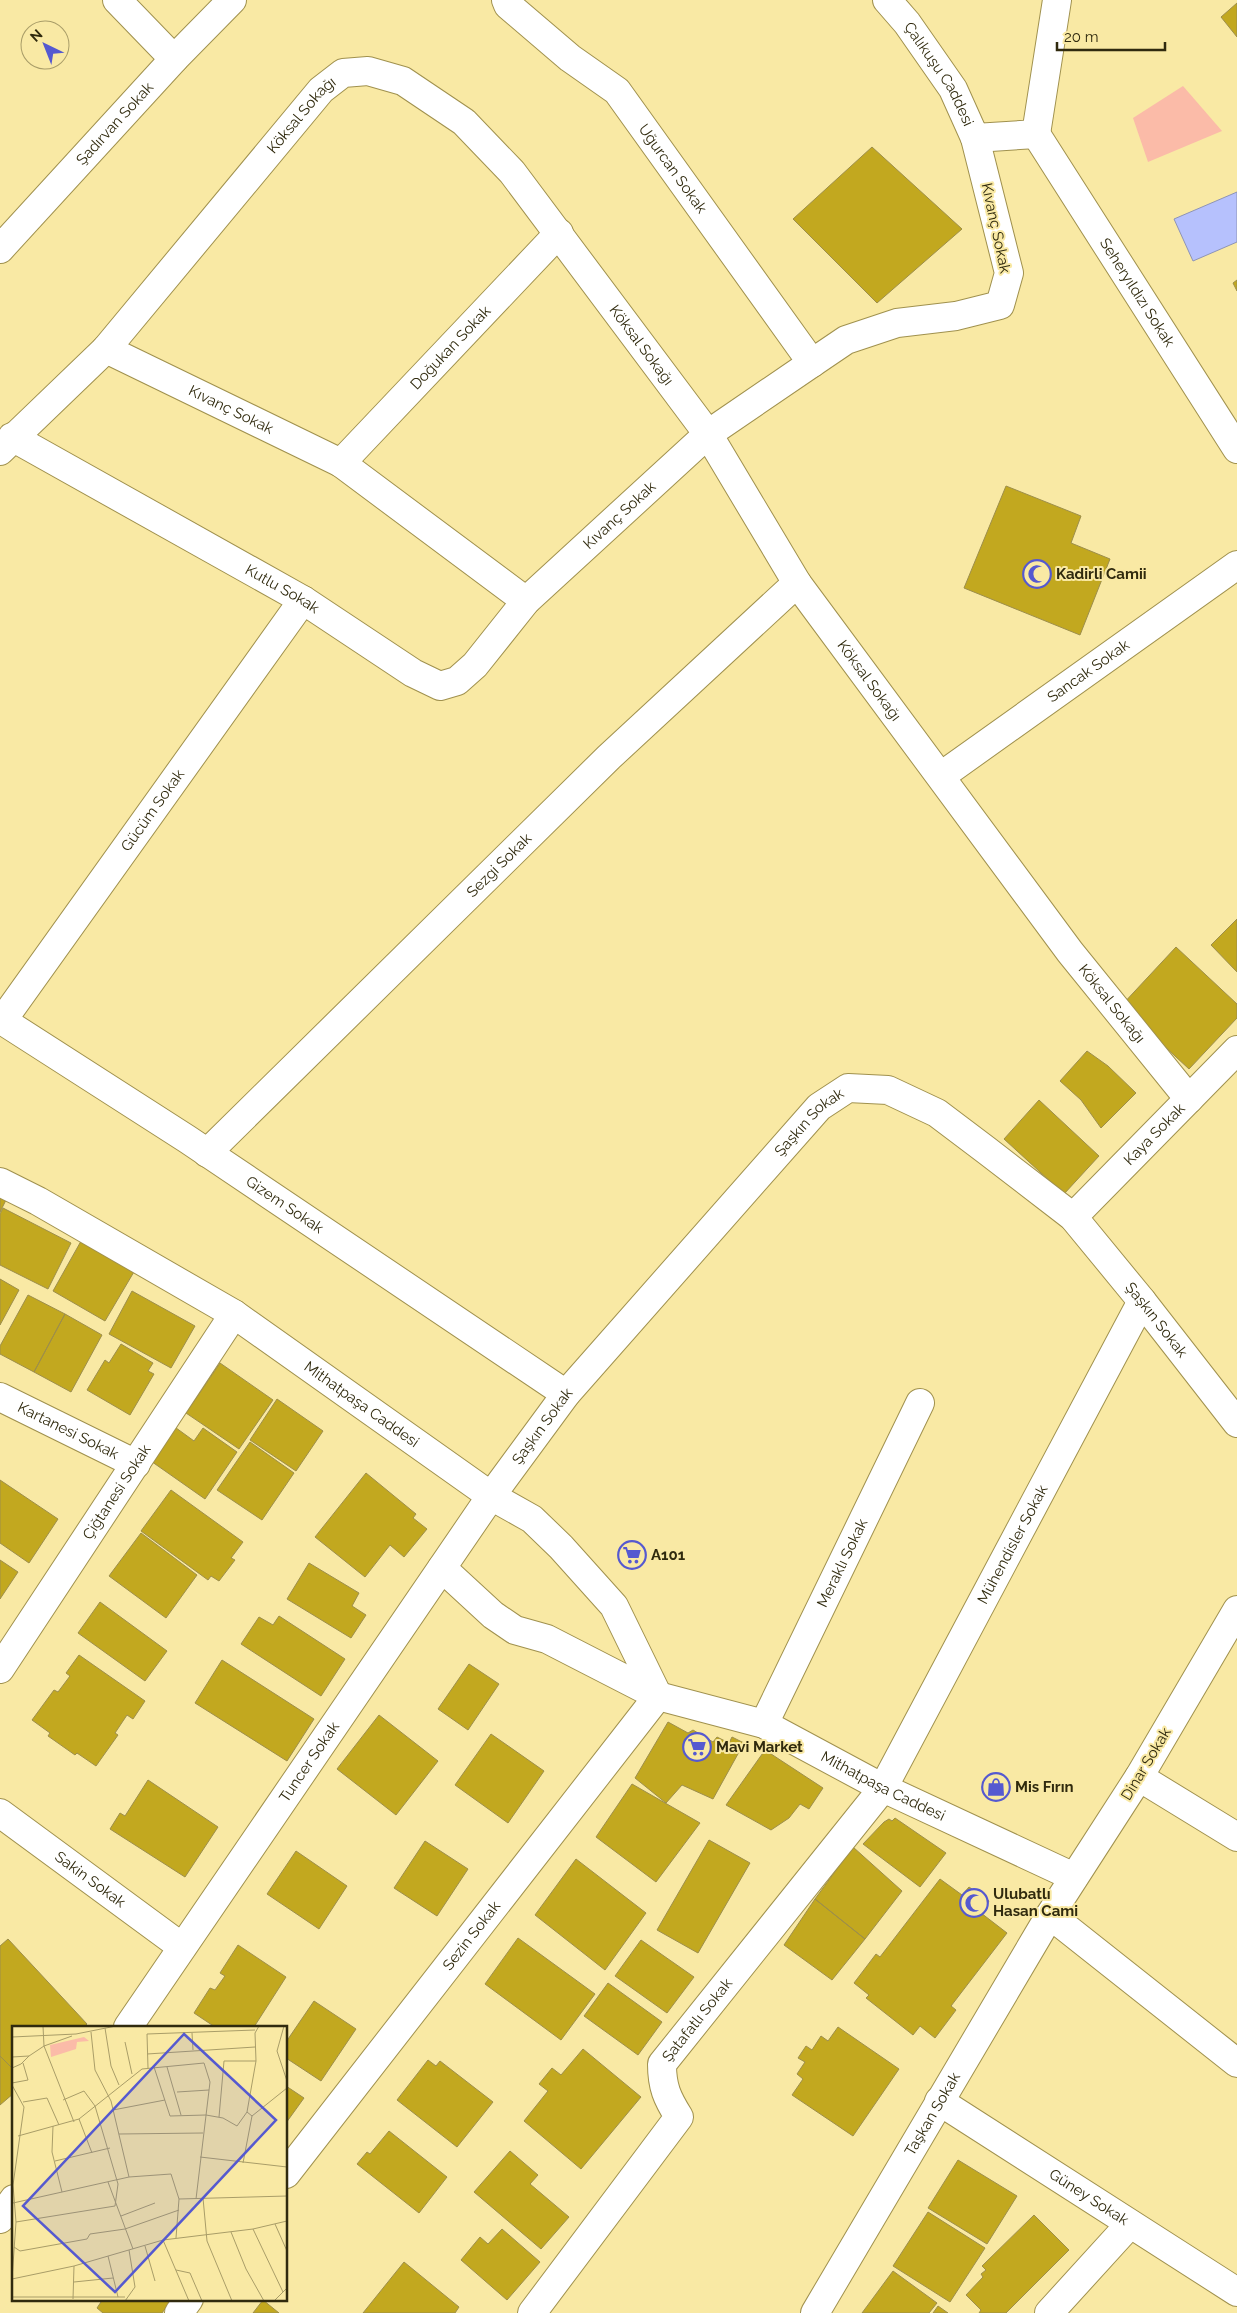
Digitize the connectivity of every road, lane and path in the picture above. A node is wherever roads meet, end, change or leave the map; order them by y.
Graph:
1 (117, 0) edge
2 (232, 0) edge
3 (506, 0) edge
4 (887, 0) edge
5 (1057, 0) edge
6 (174, 59) junction
7 (1036, 134) junction
8 (974, 138) junction
9 (559, 234) junction
10 (0, 249) edge
11 (106, 349) junction
12 (812, 363) junction
13 (708, 434) junction
14 (6, 444) edge
15 (1237, 449) edge
16 (341, 463) junction
17 (1237, 565) edge
18 (797, 583) junction
19 (303, 600) junction
20 (526, 601) junction
21 (941, 776) junction
22 (1, 1020) edge
23 (1236, 1053) edge
24 (1189, 1100) junction
25 (207, 1153) junction
26 (0, 1182) edge
27 (1073, 1217) junction
28 (1142, 1301) junction
29 (234, 1314) junction
30 (566, 1394) junction
31 (0, 1397) edge
32 (920, 1403) dead end
33 (1237, 1423) edge
34 (136, 1464) junction
35 (491, 1496) junction
36 (442, 1568) junction
37 (1234, 1619) edge
38 (0, 1669) edge
39 (658, 1696) junction
40 (764, 1724) junction
41 (1139, 1777) junction
42 (883, 1788) junction
43 (0, 1813) edge
44 (1237, 1837) edge
45 (1074, 1877) junction
46 (1050, 1915) junction
47 (182, 1947) junction
48 (129, 2026) edge
49 (1237, 2063) edge
50 (939, 2101) junction
51 (288, 2171) edge
52 (12, 2202) edge
53 (0, 2219) edge
54 (1130, 2224) junction
55 (1237, 2292) edge
56 (188, 2300) edge
57 (178, 2313) edge
58 (532, 2313) edge
59 (815, 2313) edge
60 (1049, 2313) edge

1 - 6 street
2 - 6 street, Şadırvan Sokak
3 - 12 street, Uğurcan Sokak
4 - 8 street, Çalıkuşu Caddesi
5 - 7 street
6 - 10 street, Şadırvan Sokak
7 - 8 street, Çalıkuşu Caddesi
7 - 15 street, Seheryıldızı Sokak
8 - 12 street, Kıvanç Sokak
9 - 11 street, Köksal Sokağı
9 - 13 street, Köksal Sokağı
9 - 16 street, Doğukan Sokak
11 - 14 street, Köksal Sokağı
11 - 16 street, Kıvanç Sokak
12 - 13 street, Kıvanç Sokak
13 - 18 street, Köksal Sokağı
13 - 20 street, Kıvanç Sokak
14 - 19 street, Kutlu Sokak
16 - 20 street, Kıvanç Sokak
17 - 21 street, Sancak Sokak
18 - 21 street, Köksal Sokağı
18 - 25 street, Sezgi Sokak
19 - 20 street, Kutlu Sokak
19 - 22 street, Gücüm Sokak
21 - 24 street, Köksal Sokağı
22 - 25 street, Gizem Sokak
23 - 24 street, Kaya Sokak
24 - 27 street, Kaya Sokak
25 - 30 street, Gizem Sokak
26 - 29 street, Mithatpaşa Caddesi
27 - 28 street, Şaşkın Sokak
27 - 30 street, Şaşkın Sokak
28 - 33 street, Şaşkın Sokak
28 - 42 street, Mühendisler Sokak
29 - 34 street, Çiğtanesi Sokak
29 - 35 street, Mithatpaşa Caddesi
30 - 35 street, Şaşkın Sokak
31 - 34 street, Kartanesi Sokak
32 - 40 street, Meraklı Sokak
34 - 38 street, Çiğtanesi Sokak
35 - 36 street, Tuncer Sokak
35 - 39 street, Mithatpaşa Caddesi
36 - 39 street, Mithatpaşa Caddesi
36 - 47 street, Tuncer Sokak
37 - 41 street, Dinar Sokak
39 - 40 street, Mithatpaşa Caddesi
39 - 51 street, Sezin Sokak
40 - 42 street, Mithatpaşa Caddesi
41 - 44 street
41 - 45 street, Dinar Sokak
42 - 45 street, Mithatpaşa Caddesi
42 - 58 street, Şatafatlı Sokak
43 - 47 street, Sakin Sokak
45 - 46 street, Dinar Sokak
46 - 49 street
46 - 50 street, Taşkan Sokak
47 - 48 street, Tuncer Sokak
50 - 54 street, Güney Sokak
50 - 59 street, Taşkan Sokak
52 - 53 street
54 - 55 street, Güney Sokak
54 - 60 street
56 - 57 street

